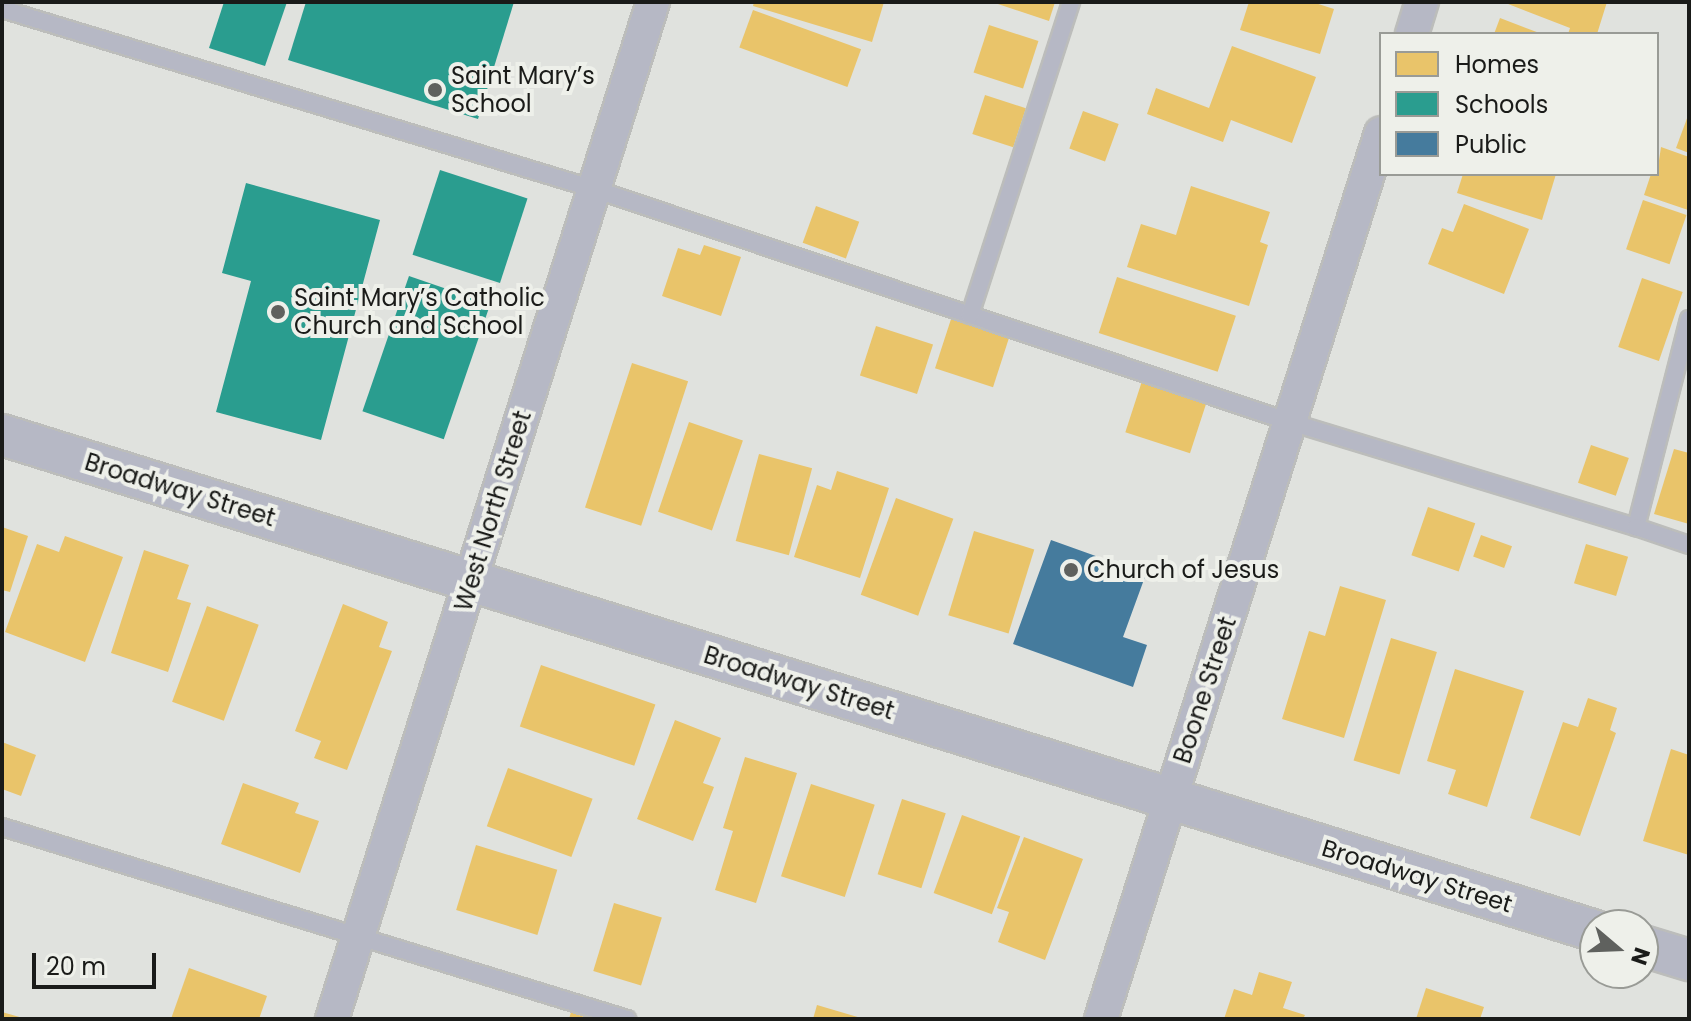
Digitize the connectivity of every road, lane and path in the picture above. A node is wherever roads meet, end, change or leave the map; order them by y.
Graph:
1 (653, 2) edge
2 (1071, 2) edge
3 (1422, 2) edge
4 (2, 9) edge
5 (1413, 32) edge
6 (1379, 139) edge
7 (594, 189) junction
8 (970, 315) junction
9 (1689, 319) edge
10 (1290, 422) junction
11 (2, 435) edge
12 (1636, 527) junction
13 (1689, 545) edge
14 (471, 581) junction
15 (1171, 799) junction
16 (2, 827) edge
17 (1579, 926) edge
18 (358, 936) junction
19 (1659, 951) edge
20 (1689, 960) edge
21 (332, 1019) edge
22 (627, 1019) edge
23 (1101, 1019) edge

1 - 7 street, West North Street
2 - 8 lane
3 - 5 street
4 - 7 lane
6 - 10 street, Boone Street
7 - 8 lane
7 - 14 street, West North Street
8 - 10 lane
9 - 12 lane
10 - 12 lane
10 - 15 street, Boone Street
11 - 14 street, Broadway Street
12 - 13 lane
14 - 15 street, Broadway Street
14 - 18 street, West North Street
15 - 17 street, Broadway Street
15 - 23 street, Boone Street
16 - 18 lane
18 - 21 street, West North Street
18 - 22 lane
19 - 20 street

